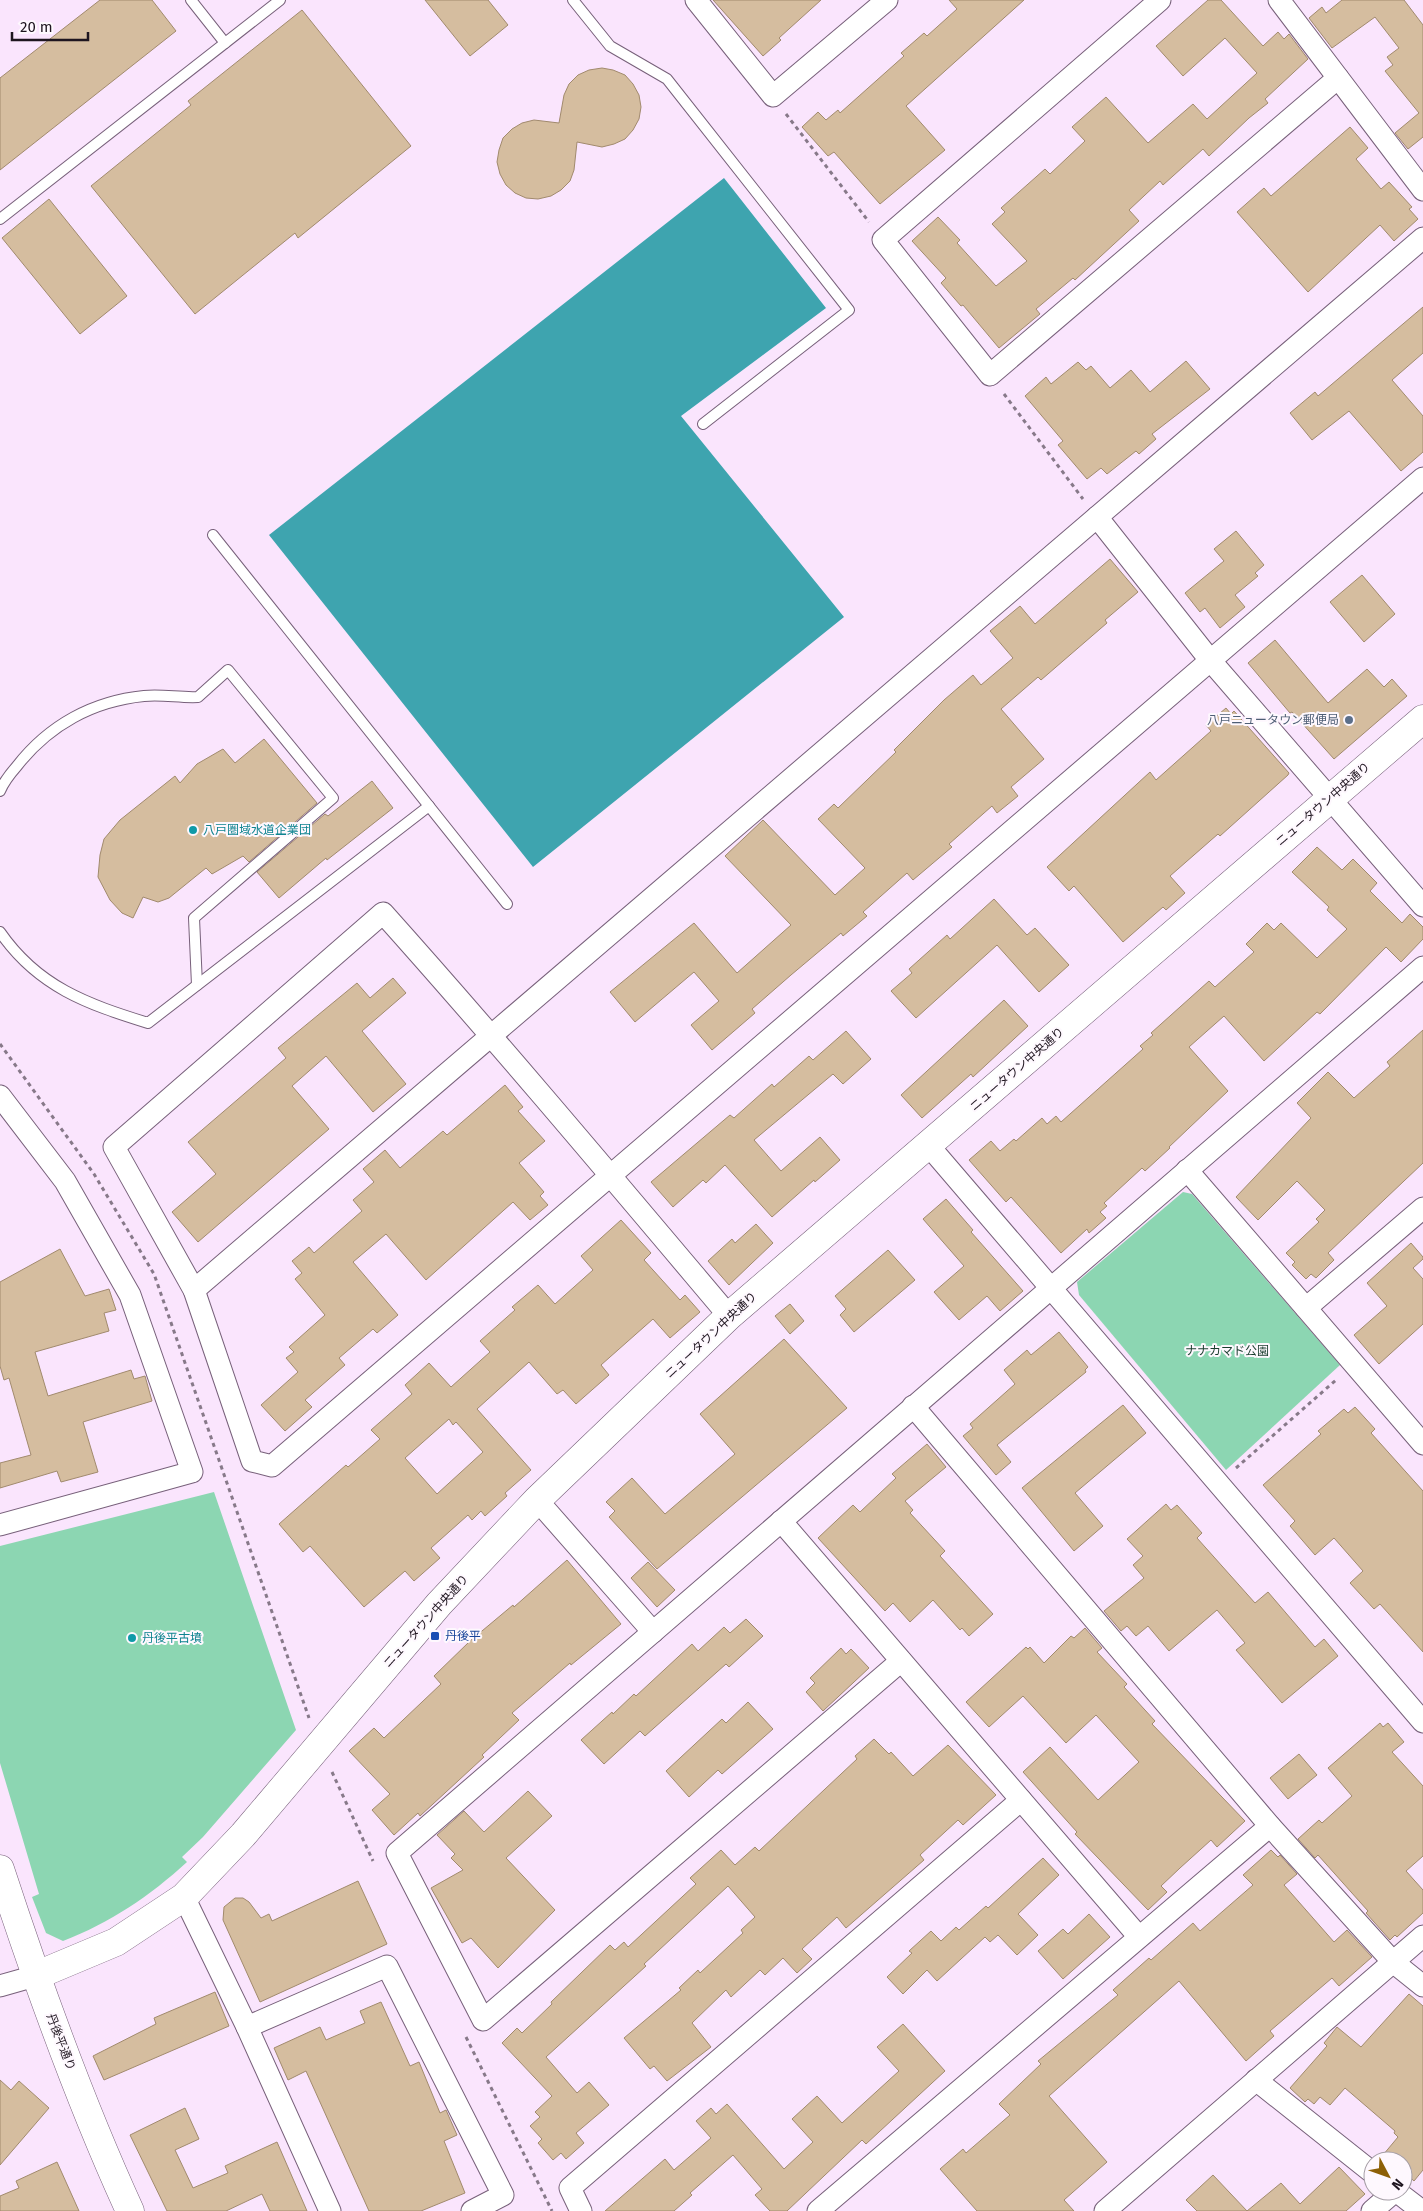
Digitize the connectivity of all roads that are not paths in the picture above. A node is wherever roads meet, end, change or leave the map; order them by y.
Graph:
1 (191, 0) edge
2 (280, 0) edge
3 (572, 0) edge
4 (696, 0) edge
5 (887, 0) edge
6 (1160, 0) edge
7 (1279, 0) edge
8 (225, 44) junction
9 (1338, 78) junction
10 (1423, 190) edge
11 (0, 220) edge
12 (1423, 238) edge
13 (703, 424) dead end
14 (1423, 478) edge
15 (1097, 517) junction
16 (213, 535) dead end
17 (1210, 660) junction
18 (1423, 719) edge
19 (0, 791) edge
20 (1329, 799) junction
21 (429, 806) junction
22 (507, 904) dead end
23 (1423, 906) edge
24 (0, 932) edge
25 (1423, 967) edge
26 (197, 985) junction
27 (491, 1034) junction
28 (0, 1096) edge
29 (928, 1146) junction
30 (1187, 1170) junction
31 (609, 1175) junction
32 (1423, 1208) edge
33 (1050, 1288) junction
34 (194, 1290) junction
35 (1306, 1308) junction
36 (729, 1316) junction
37 (913, 1406) junction
38 (1423, 1444) edge
39 (536, 1500) junction
40 (781, 1521) junction
41 (0, 1526) edge
42 (653, 1632) junction
43 (901, 1661) junction
44 (1423, 1722) edge
45 (1021, 1800) junction
46 (1270, 1826) junction
47 (0, 1869) edge
48 (184, 1897) junction
49 (1423, 1936) edge
50 (1139, 1937) junction
51 (1393, 1962) junction
52 (35, 1976) junction
53 (0, 1986) edge
54 (1423, 1986) edge
55 (247, 2027) junction
56 (1256, 2080) junction
57 (1363, 2165) edge
58 (1384, 2201) edge
59 (1409, 2201) edge
60 (130, 2211) edge
61 (330, 2211) edge
62 (472, 2211) edge
63 (581, 2211) edge
64 (818, 2211) edge
65 (1105, 2211) edge
66 (1372, 2211) edge
67 (1422, 2211) edge

1 - 8 lane
2 - 8 lane
3 - 13 lane
4 - 5 street
6 - 9 street
7 - 9 street
8 - 11 lane
9 - 10 street
12 - 15 street
14 - 17 street
15 - 17 street
15 - 27 street
16 - 21 lane
17 - 20 street
17 - 31 street
18 - 20 street, ニュータウン中央通り
19 - 26 lane
20 - 23 street
20 - 29 street, ニュータウン中央通り
21 - 22 lane
21 - 26 lane
24 - 26 lane
25 - 30 street
27 - 31 street
27 - 34 street
27 - 34 street
28 - 41 street
29 - 33 street
29 - 36 street, ニュータウン中央通り
30 - 33 street
30 - 35 street
31 - 34 street
31 - 36 street
32 - 35 street
33 - 37 street
33 - 44 street
35 - 38 street
36 - 39 street, ニュータウン中央通り
37 - 40 street
37 - 46 street
39 - 42 street
39 - 48 street, ニュータウン中央通り
40 - 42 street
40 - 43 street
42 - 43 street
43 - 45 street
45 - 50 street
45 - 63 street
46 - 50 street
46 - 51 street
47 - 52 street, 丹後平通り
48 - 52 street, ニュータウン中央通り
48 - 55 street
49 - 51 street
50 - 64 street
51 - 54 street
51 - 56 street
52 - 53 street
52 - 60 street, 丹後平通り
55 - 61 street
55 - 62 street
56 - 57 street
56 - 65 street
58 - 66 street
59 - 67 street

